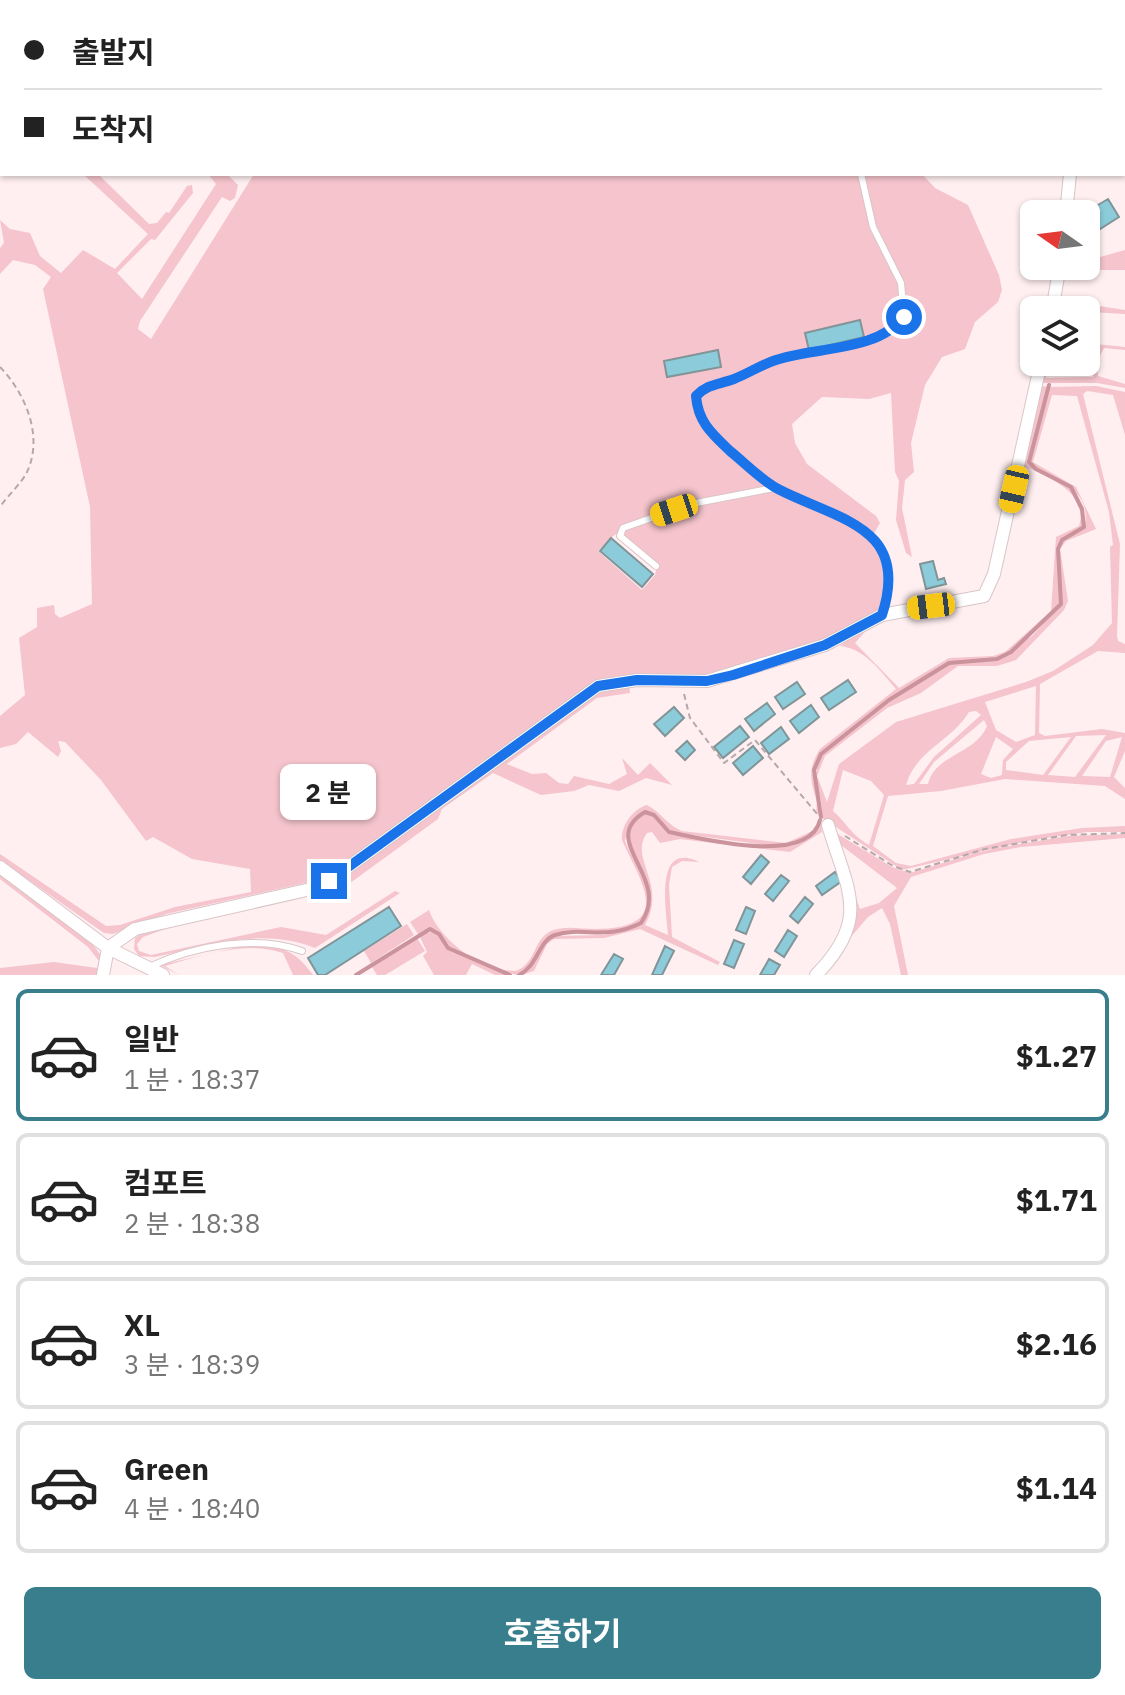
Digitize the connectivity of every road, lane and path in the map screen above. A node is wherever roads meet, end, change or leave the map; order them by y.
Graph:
1 (861, 176) edge
2 (1070, 176) edge
3 (1067, 200) edge
4 (0, 367) edge
5 (1038, 376) edge
6 (774, 488) junction
7 (0, 507) edge
8 (656, 566) dead end
9 (882, 615) junction
10 (684, 682) junction
11 (828, 825) junction
12 (1125, 833) edge
13 (0, 867) edge
14 (108, 948) junction
15 (302, 951) dead end
16 (149, 967) junction
17 (103, 975) edge
18 (163, 975) edge
19 (816, 975) edge

1 - 6 lane
2 - 3 street
4 - 7 path
5 - 9 street
6 - 8 lane
6 - 9 lane
9 - 10 street
10 - 11 path
10 - 14 street
11 - 12 path
11 - 19 street
13 - 14 street
14 - 16 street
14 - 17 street
15 - 16 lane
16 - 18 street

